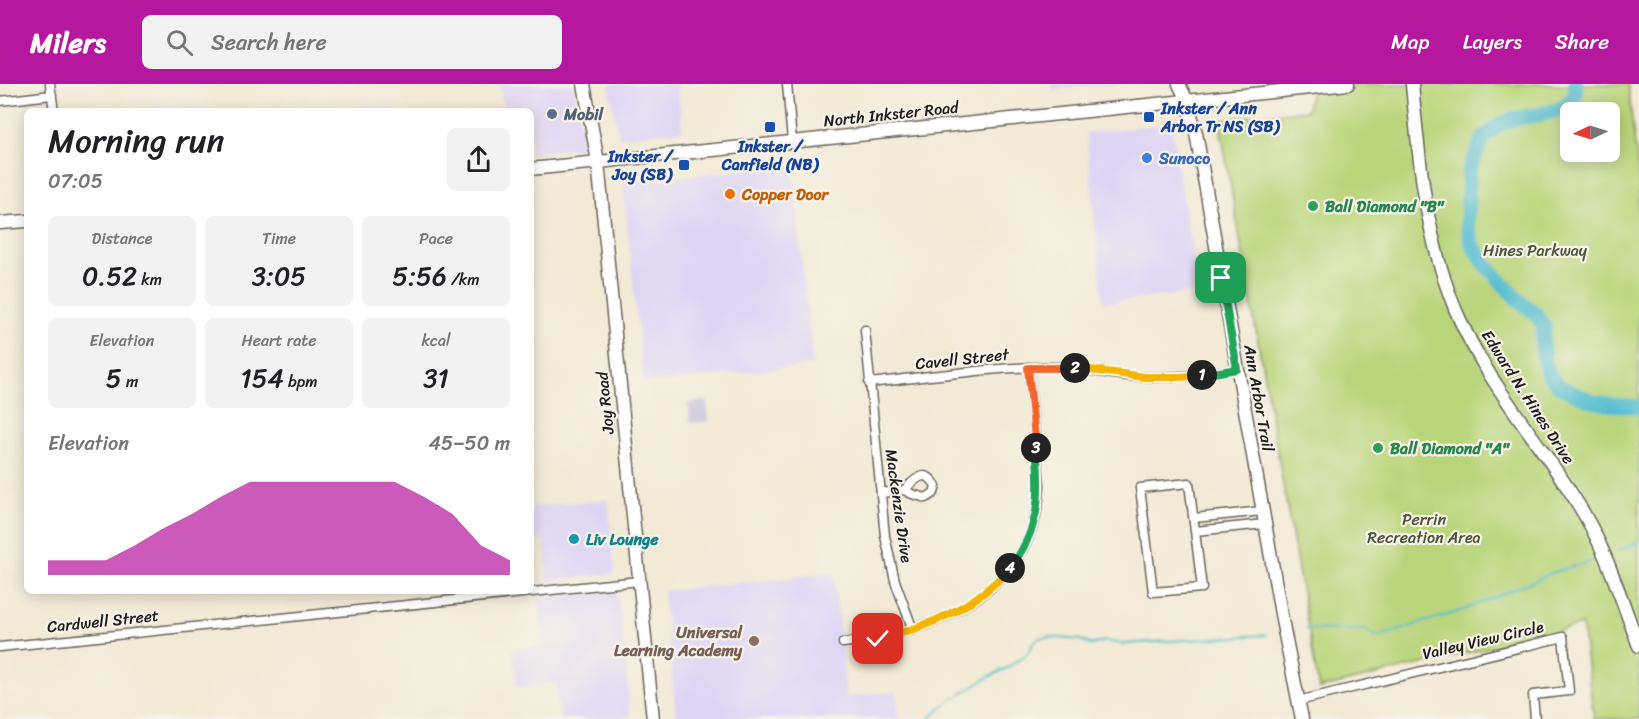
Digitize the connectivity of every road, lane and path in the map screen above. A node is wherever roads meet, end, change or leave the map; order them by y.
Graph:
1 (50, 84) edge
2 (584, 84) edge
3 (787, 84) edge
4 (1179, 84) edge
5 (1348, 84) edge
6 (1412, 84) edge
7 (1328, 85) edge
8 (52, 95) junction
9 (1187, 100) junction
10 (0, 101) edge
11 (54, 108) edge
12 (792, 141) junction
13 (598, 162) junction
14 (534, 169) edge
15 (24, 220) edge
16 (0, 223) edge
17 (865, 330) dead end
18 (1028, 368) junction
19 (1237, 369) junction
20 (869, 383) junction
21 (904, 489) dead end
22 (881, 493) junction
23 (1263, 511) junction
24 (1194, 518) junction
25 (1265, 524) junction
26 (1195, 531) junction
27 (639, 581) junction
28 (534, 592) edge
29 (513, 594) edge
30 (913, 630) junction
31 (843, 643) dead end
32 (1639, 646) edge
33 (0, 647) edge
34 (1298, 701) junction
35 (653, 719) edge
36 (1302, 719) edge
37 (1535, 719) edge

1 - 8 street
2 - 13 main road, Joy Road
3 - 12 street
4 - 9 main road, Ann Arbor Trail
5 - 7 main road, North Inkster Road
6 - 32 main road, Edward N. Hines Drive
7 - 9 main road, North Inkster Road
8 - 10 street
8 - 11 street
9 - 12 main road, North Inkster Road
9 - 19 main road, Ann Arbor Trail
12 - 13 main road, North Inkster Road
13 - 14 main road, North Inkster Road
13 - 27 main road, Joy Road
15 - 16 main road
17 - 20 street, Mackenzie Drive
18 - 19 street, Cavell Street
18 - 20 street, Cavell Street
18 - 30 street
19 - 23 main road, Ann Arbor Trail
20 - 22 street, Mackenzie Drive
21 - 22 street
22 - 30 street, Mackenzie Drive
23 - 24 street
23 - 25 main road, Ann Arbor Trail
24 - 26 street
24 - 26 street
25 - 26 street
25 - 34 main road, Ann Arbor Trail
27 - 28 street, Cardwell Street
27 - 35 main road, Joy Road
29 - 33 street, Cardwell Street
30 - 31 street
34 - 36 main road, Ann Arbor Trail
34 - 37 street, Valley View Circle

